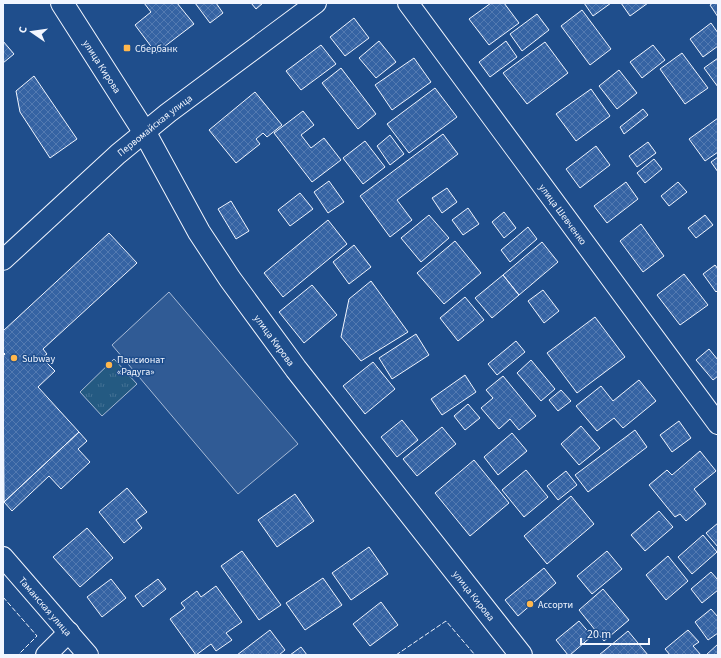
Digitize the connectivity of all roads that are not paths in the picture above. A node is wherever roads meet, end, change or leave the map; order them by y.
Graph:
1 (62, 3) edge
2 (316, 3) edge
3 (408, 3) edge
4 (145, 133) junction
5 (3, 260) edge
6 (718, 424) edge
7 (3, 557) edge
8 (69, 632) junction
9 (46, 655) edge
10 (88, 655) edge
11 (521, 655) edge

1 - 4 main road, улица Кирова
2 - 4 street, Первомайская улица
3 - 6 street, улица Шевченко
4 - 5 street, Первомайская улица
4 - 11 main road, улица Кирова
7 - 8 street, Таманская улица
8 - 9 street
8 - 10 street, Таманская улица

